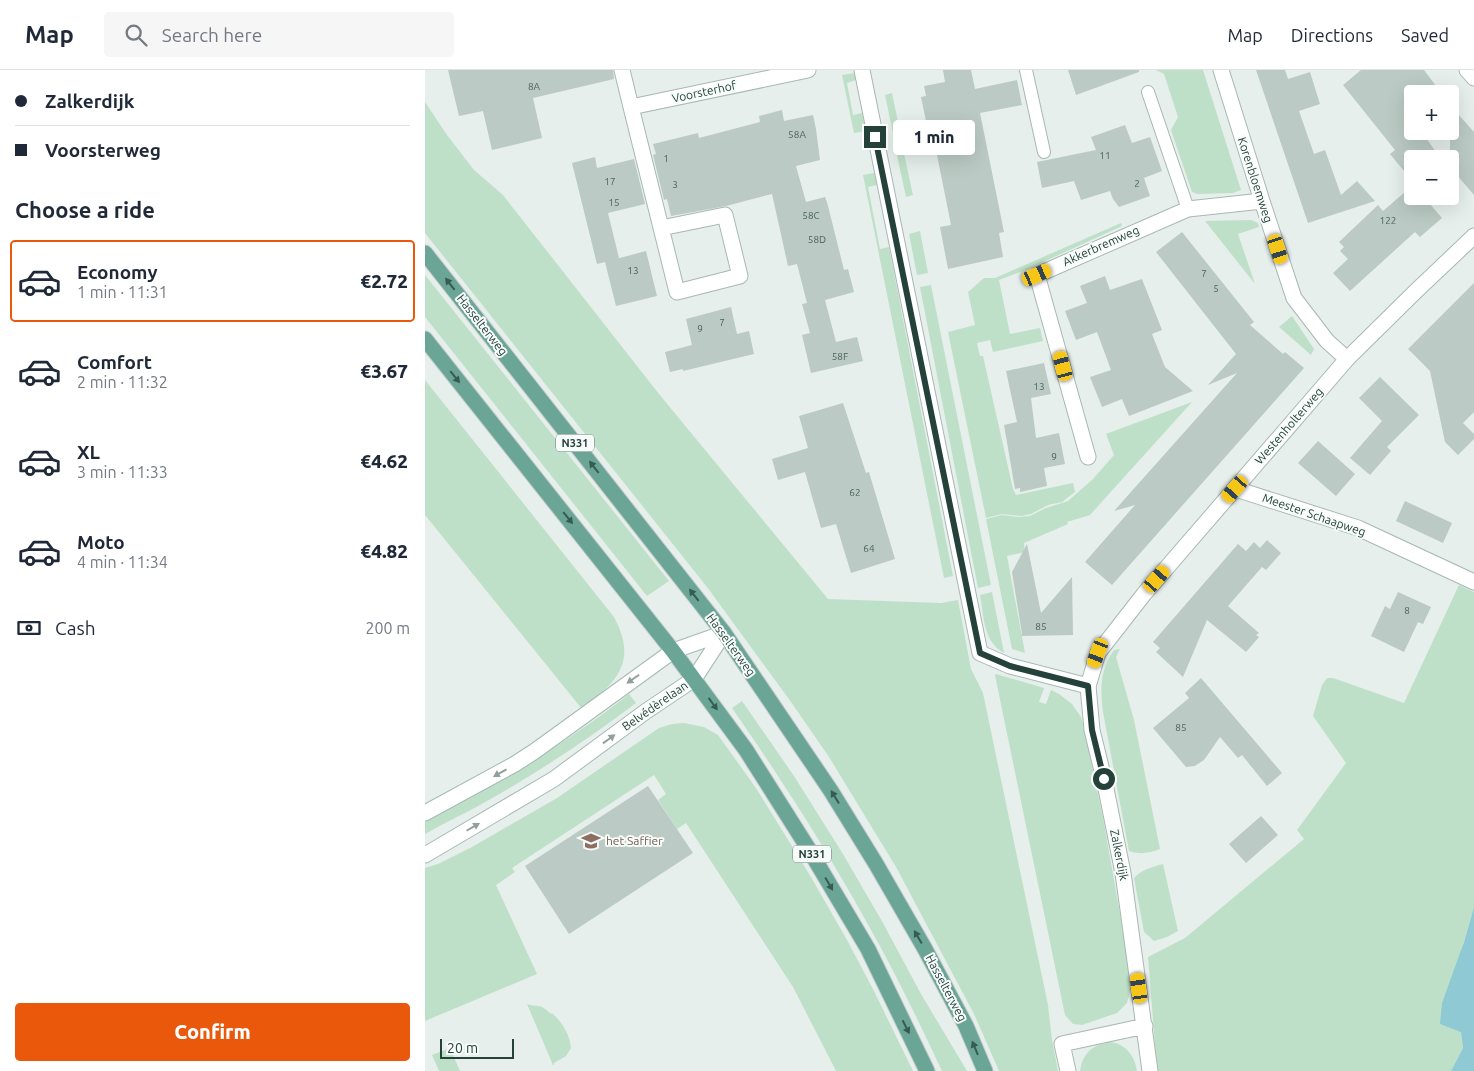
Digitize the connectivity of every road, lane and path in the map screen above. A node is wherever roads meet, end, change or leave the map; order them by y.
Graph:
1 (622, 70) edge
2 (808, 70) edge
3 (861, 70) edge
4 (1026, 70) edge
5 (1221, 70) edge
6 (1467, 70) edge
7 (1474, 78) edge
8 (1148, 92) dead end
9 (631, 107) junction
10 (1044, 152) dead end
11 (1262, 201) junction
12 (1188, 209) junction
13 (661, 228) junction
14 (1474, 236) edge
15 (425, 253) edge
16 (425, 339) edge
17 (1347, 360) junction
18 (1088, 457) dead end
19 (1235, 489) junction
20 (1474, 582) edge
21 (724, 633) junction
22 (673, 651) junction
23 (694, 679) junction
24 (1088, 686) junction
25 (425, 813) edge
26 (425, 855) edge
27 (1145, 1026) junction
28 (927, 1071) edge
29 (985, 1071) edge
30 (1068, 1071) edge
31 (1150, 1071) edge

1 - 9 street
2 - 9 street, Voorsterhof
3 - 24 street
4 - 10 lane
5 - 11 street, Korenbloemweg
6 - 7 street
8 - 12 lane
9 - 13 street
11 - 12 street, Akkerbremweg
11 - 17 street, Korenbloemweg
12 - 18 street, Akkerbremweg
13 - 13 street
14 - 17 street, Westenholterweg
21 -> 15 main road, Hasselterweg / N331
16 -> 22 main road, N331
17 - 19 street, Westenholterweg
19 - 20 street, Meester Schaapweg
19 - 24 street, Westenholterweg
21 - 22 street
21 - 23 street, Belvédèrelaan
29 -> 21 main road, Hasselterweg / N331
22 - 23 main road, N331
22 -> 25 street
26 -> 23 street, Belvédèrelaan
23 -> 28 main road, N331
24 - 27 street, Zalkerdijk
27 - 30 street
27 - 31 street, Zalkerdijk

